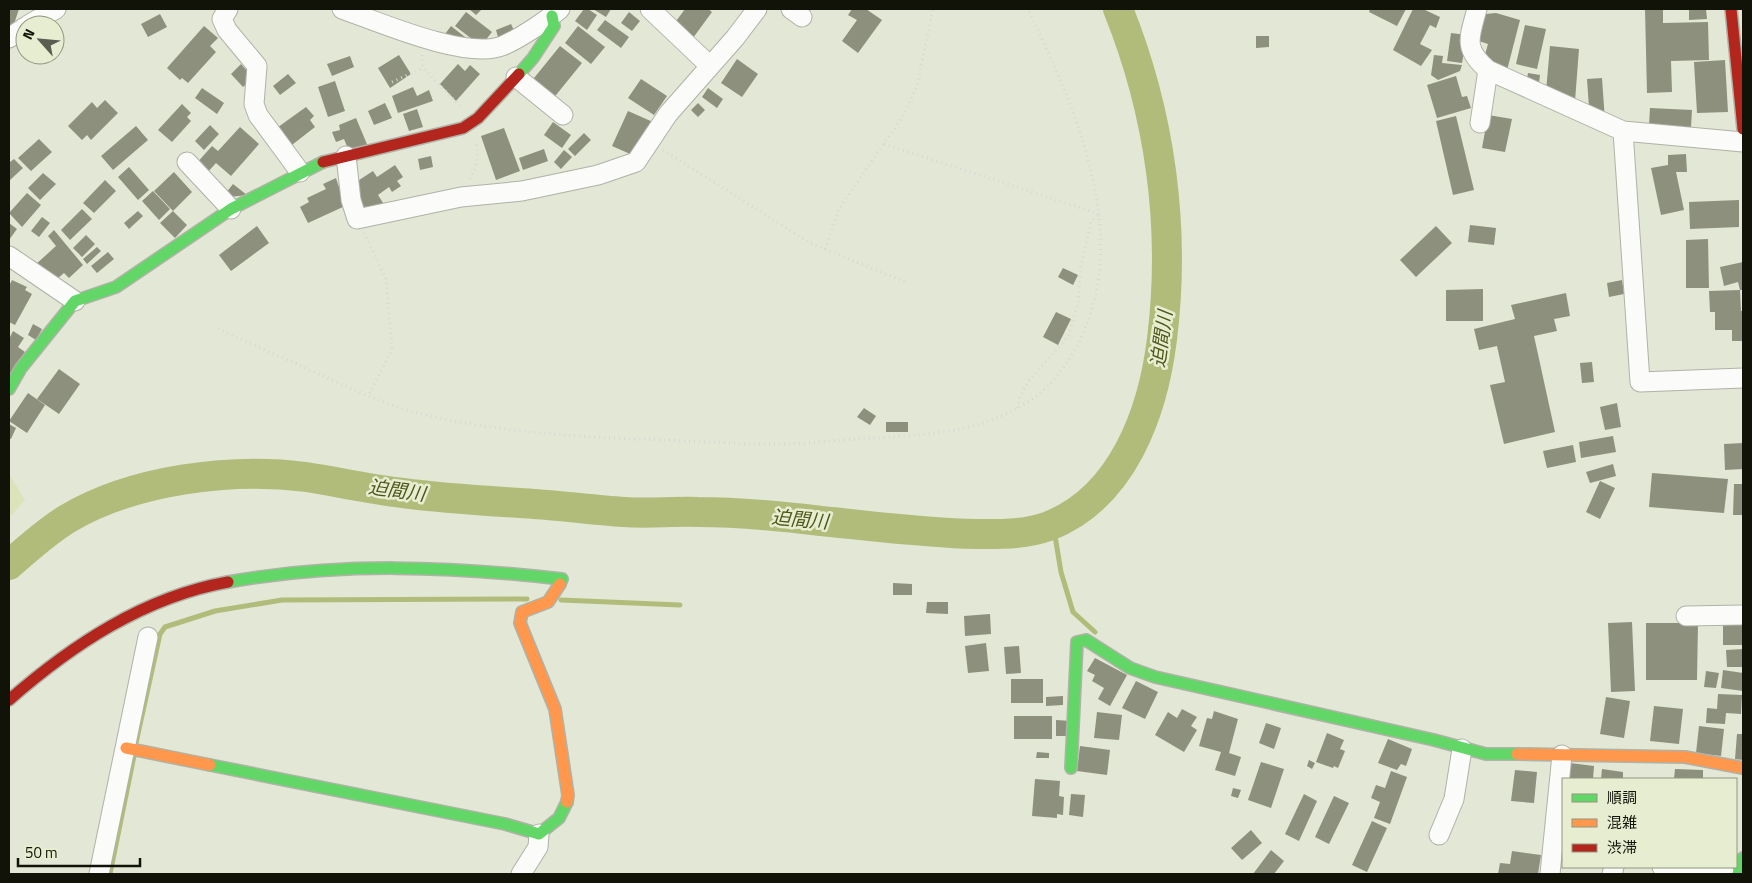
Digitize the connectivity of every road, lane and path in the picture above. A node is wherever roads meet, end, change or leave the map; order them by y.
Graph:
1 (228, 9) edge
2 (342, 9) edge
3 (650, 9) edge
4 (757, 9) edge
5 (933, 9) edge
6 (1028, 9) edge
7 (1477, 9) edge
8 (1731, 9) edge
9 (556, 12) edge
10 (420, 37) junction
11 (709, 65) junction
12 (423, 68) junction
13 (1488, 70) junction
14 (516, 77) junction
15 (392, 82) dead end
16 (563, 115) dead end
17 (472, 122) junction
18 (1480, 123) dead end
19 (1743, 129) edge
20 (1623, 130) junction
21 (650, 141) junction
22 (1743, 142) edge
23 (884, 144) junction
24 (346, 156) junction
25 (187, 162) dead end
26 (300, 172) junction
27 (465, 196) junction
28 (231, 209) junction
29 (1100, 214) junction
30 (357, 219) junction
31 (825, 250) junction
32 (9, 256) edge
33 (908, 283) dead end
34 (76, 301) junction
35 (218, 329) dead end
36 (1743, 378) edge
37 (9, 389) edge
38 (368, 396) junction
39 (1017, 408) junction
40 (1743, 615) edge
41 (1686, 616) dead end
42 (148, 636) dead end
43 (9, 700) edge
44 (126, 748) junction
45 (1462, 749) junction
46 (1562, 755) junction
47 (1071, 768) dead end
48 (1743, 768) edge
49 (540, 834) junction
50 (1439, 835) dead end
51 (1558, 856) edge
52 (1743, 858) edge
53 (1671, 868) edge
54 (99, 874) edge
55 (521, 874) edge
56 (1550, 874) edge
57 (1725, 874) edge
58 (1738, 874) edge

1 - 26 street
2 - 10 street
3 - 11 street
4 - 11 street
5 - 23 path
6 - 29 path
7 - 13 street
8 - 19 street
9 - 10 street
9 - 14 street
10 - 12 path
11 - 21 street
12 - 15 path
12 - 17 path
13 - 18 street
13 - 20 street
14 - 16 street
14 - 17 street
17 - 24 street
17 - 27 path
20 - 22 street
20 - 36 street
21 - 27 street
21 - 31 path
23 - 29 path
23 - 31 path
24 - 26 street
24 - 30 street
25 - 28 street
26 - 28 street
27 - 30 street
28 - 34 street
29 - 39 path
29 - 39 path
30 - 38 path
31 - 33 path
32 - 34 street
34 - 37 street
35 - 38 path
38 - 39 path
40 - 41 street
42 - 44 street
43 - 49 street
44 - 49 street
44 - 54 street
45 - 46 street
45 - 47 street
45 - 50 street
46 - 48 street
46 - 51 street
49 - 55 street
51 - 56 street
52 - 58 street
53 - 57 street

